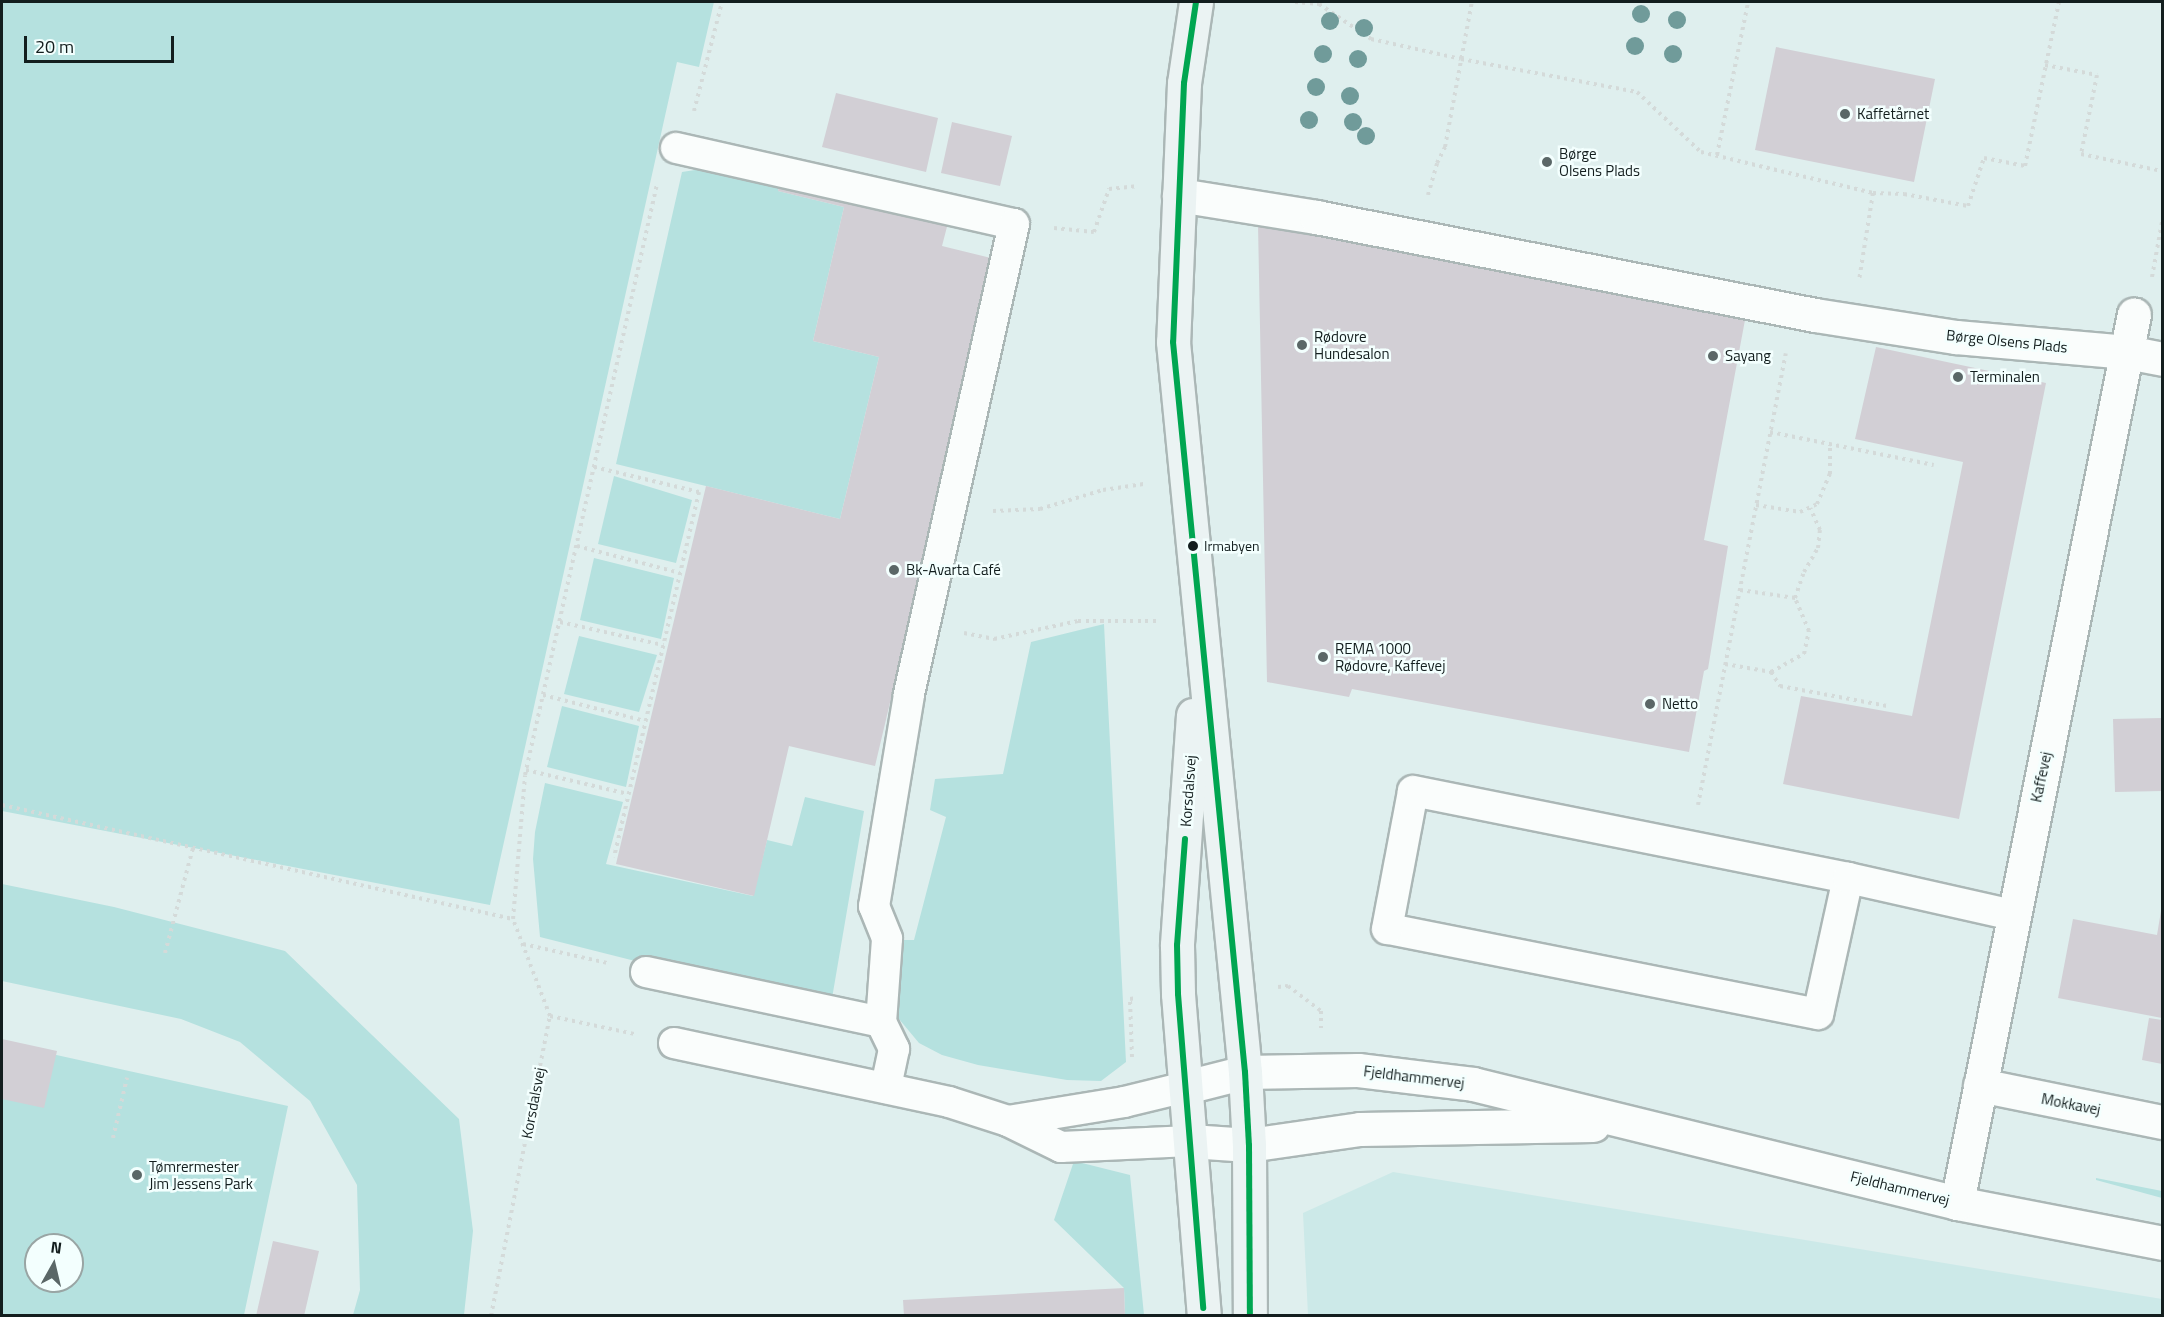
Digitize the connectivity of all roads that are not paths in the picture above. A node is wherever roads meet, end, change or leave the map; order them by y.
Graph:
1 (1196, 2) edge
2 (676, 148) road end
3 (1179, 189) junction
4 (2134, 314) road end
5 (2127, 352) junction
6 (2163, 359) edge
7 (1200, 621) junction
8 (1848, 878) junction
9 (2012, 915) junction
10 (646, 972) road end
11 (881, 1022) junction
12 (674, 1043) road end
13 (1245, 1072) junction
14 (1980, 1085) junction
15 (1186, 1087) junction
16 (886, 1088) junction
17 (1008, 1121) junction
18 (2163, 1122) edge
19 (1640, 1124) junction
20 (1190, 1141) junction
21 (1249, 1144) junction
22 (1957, 1203) junction
23 (2163, 1243) edge
24 (1204, 1316) edge
25 (1250, 1316) edge

1 - 3 street, Korsdalsvej
2 - 11 lane
3 - 5 street, Børge Olsens Plads
3 - 7 street, Korsdalsvej
4 - 5 street, Kaffevej
5 - 6 street
5 - 9 street, Kaffevej
7 - 13 street, Korsdalsvej
7 - 15 street, Korsdalsvej
8 - 8 lane
8 - 9 lane
9 - 14 street, Kaffevej
10 - 11 lane
11 - 16 lane
12 - 16 lane
13 - 15 street, Fjeldhammervej
13 - 19 street, Fjeldhammervej
13 - 21 street, Korsdalsvej
14 - 18 street, Mokkavej
14 - 22 street, Kaffevej
15 - 17 lane
15 - 20 street, Korsdalsvej
16 - 17 lane
17 - 20 lane
19 - 21 street, Fjeldhammervej
19 - 22 street, Fjeldhammervej
20 - 21 street
20 - 24 street, Korsdalsvej
21 - 25 street, Korsdalsvej
22 - 23 street, Fjeldhammervej

